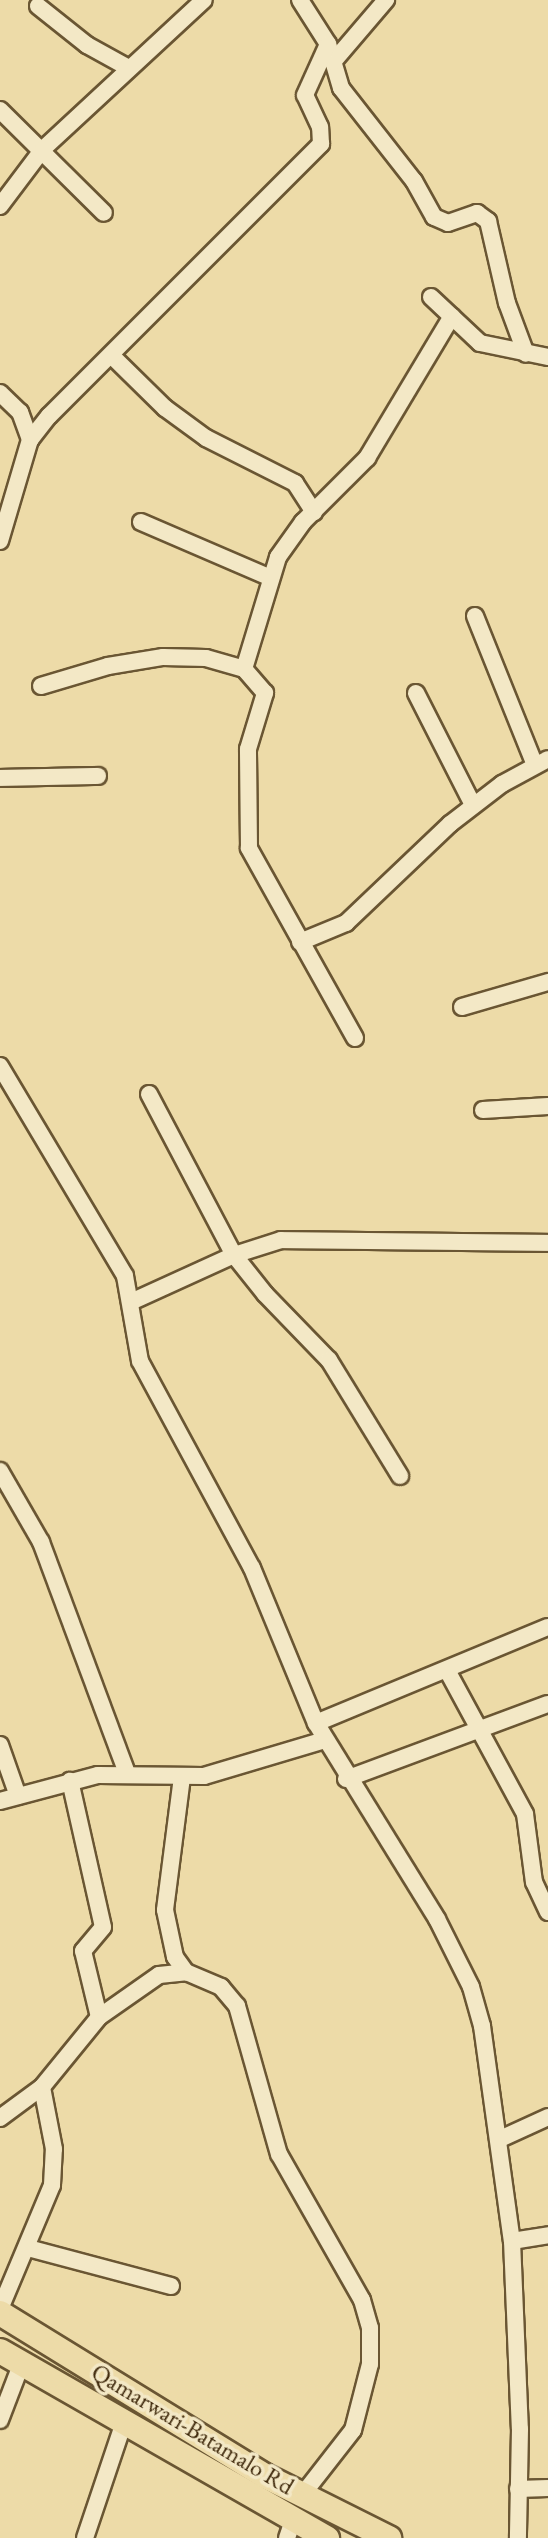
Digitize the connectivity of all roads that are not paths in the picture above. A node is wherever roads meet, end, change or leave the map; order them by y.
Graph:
1 (300, 0) edge
2 (386, 0) edge
3 (195, 3) edge
4 (38, 6) dead end
5 (328, 44) junction
6 (332, 62) junction
7 (127, 67) junction
8 (0, 110) edge
9 (43, 149) junction
10 (0, 205) edge
11 (104, 213) dead end
12 (431, 297) dead end
13 (452, 316) junction
14 (526, 354) junction
15 (111, 355) junction
16 (548, 357) edge
17 (0, 393) edge
18 (30, 440) junction
19 (314, 512) junction
20 (141, 522) dead end
21 (0, 541) edge
22 (269, 577) junction
23 (475, 616) dead end
24 (244, 669) junction
25 (41, 687) dead end
26 (416, 693) dead end
27 (542, 762) edge
28 (97, 776) dead end
29 (0, 778) edge
30 (473, 805) junction
31 (300, 942) junction
32 (548, 982) edge
33 (462, 1007) dead end
34 (355, 1038) dead end
35 (0, 1066) edge
36 (149, 1094) dead end
37 (548, 1106) edge
38 (482, 1110) dead end
39 (548, 1243) edge
40 (234, 1255) junction
41 (133, 1301) junction
42 (0, 1471) edge
43 (400, 1476) dead end
44 (547, 1624) edge
45 (448, 1672) junction
46 (548, 1704) edge
47 (316, 1723) junction
48 (476, 1729) junction
49 (325, 1740) junction
50 (0, 1745) edge
51 (127, 1773) junction
52 (182, 1777) junction
53 (346, 1779) junction
54 (70, 1781) junction
55 (18, 1796) junction
56 (0, 1801) edge
57 (548, 1912) edge
58 (186, 1972) junction
59 (99, 2017) junction
60 (42, 2087) junction
61 (548, 2117) edge
62 (0, 2118) edge
63 (500, 2139) junction
64 (548, 2235) edge
65 (512, 2241) junction
66 (28, 2248) junction
67 (171, 2286) dead end
68 (0, 2311) edge
69 (0, 2351) edge
70 (21, 2365) junction
71 (0, 2420) edge
72 (123, 2425) junction
73 (548, 2488) edge
74 (518, 2489) junction
75 (303, 2494) junction
76 (290, 2528) edge
77 (85, 2538) edge
78 (327, 2538) edge
79 (389, 2538) edge
80 (518, 2538) edge

1 - 5 street
2 - 6 street
3 - 7 street
4 - 7 street
5 - 6 street
5 - 15 street
6 - 14 street
7 - 9 street
8 - 9 street
9 - 10 street
9 - 11 street
12 - 13 street
13 - 14 street
13 - 19 street
14 - 16 street
15 - 18 street
15 - 19 street
17 - 18 street
18 - 21 street
19 - 22 street
20 - 22 street
22 - 24 street
23 - 27 street
24 - 25 street
24 - 31 street
26 - 30 street
27 - 30 street
28 - 29 street
30 - 31 street
31 - 34 street
32 - 33 street
35 - 41 street
36 - 40 street
37 - 38 street
39 - 40 street
40 - 41 street
40 - 43 street
41 - 47 street
42 - 51 street
44 - 45 street
45 - 47 street
45 - 48 street
46 - 48 street
47 - 49 street
48 - 53 street
48 - 57 street
49 - 52 street
49 - 53 street
50 - 55 street
51 - 52 street
51 - 54 street
52 - 58 street
53 - 63 street
54 - 55 street
54 - 59 street
55 - 56 street
58 - 59 street
58 - 75 street
59 - 60 street
60 - 62 street
60 - 66 street
61 - 63 street
63 - 65 street
64 - 65 street
65 - 74 street
66 - 67 street
66 - 68 street
68 - 75 main road, Qamarwari-Batamalo Rd
69 - 70 main road
70 - 71 street
70 - 72 main road
72 - 76 main road
72 - 77 street
73 - 74 street
74 - 80 street
75 - 79 main road, Qamarwari-Batamalo Rd
76 - 78 main road

